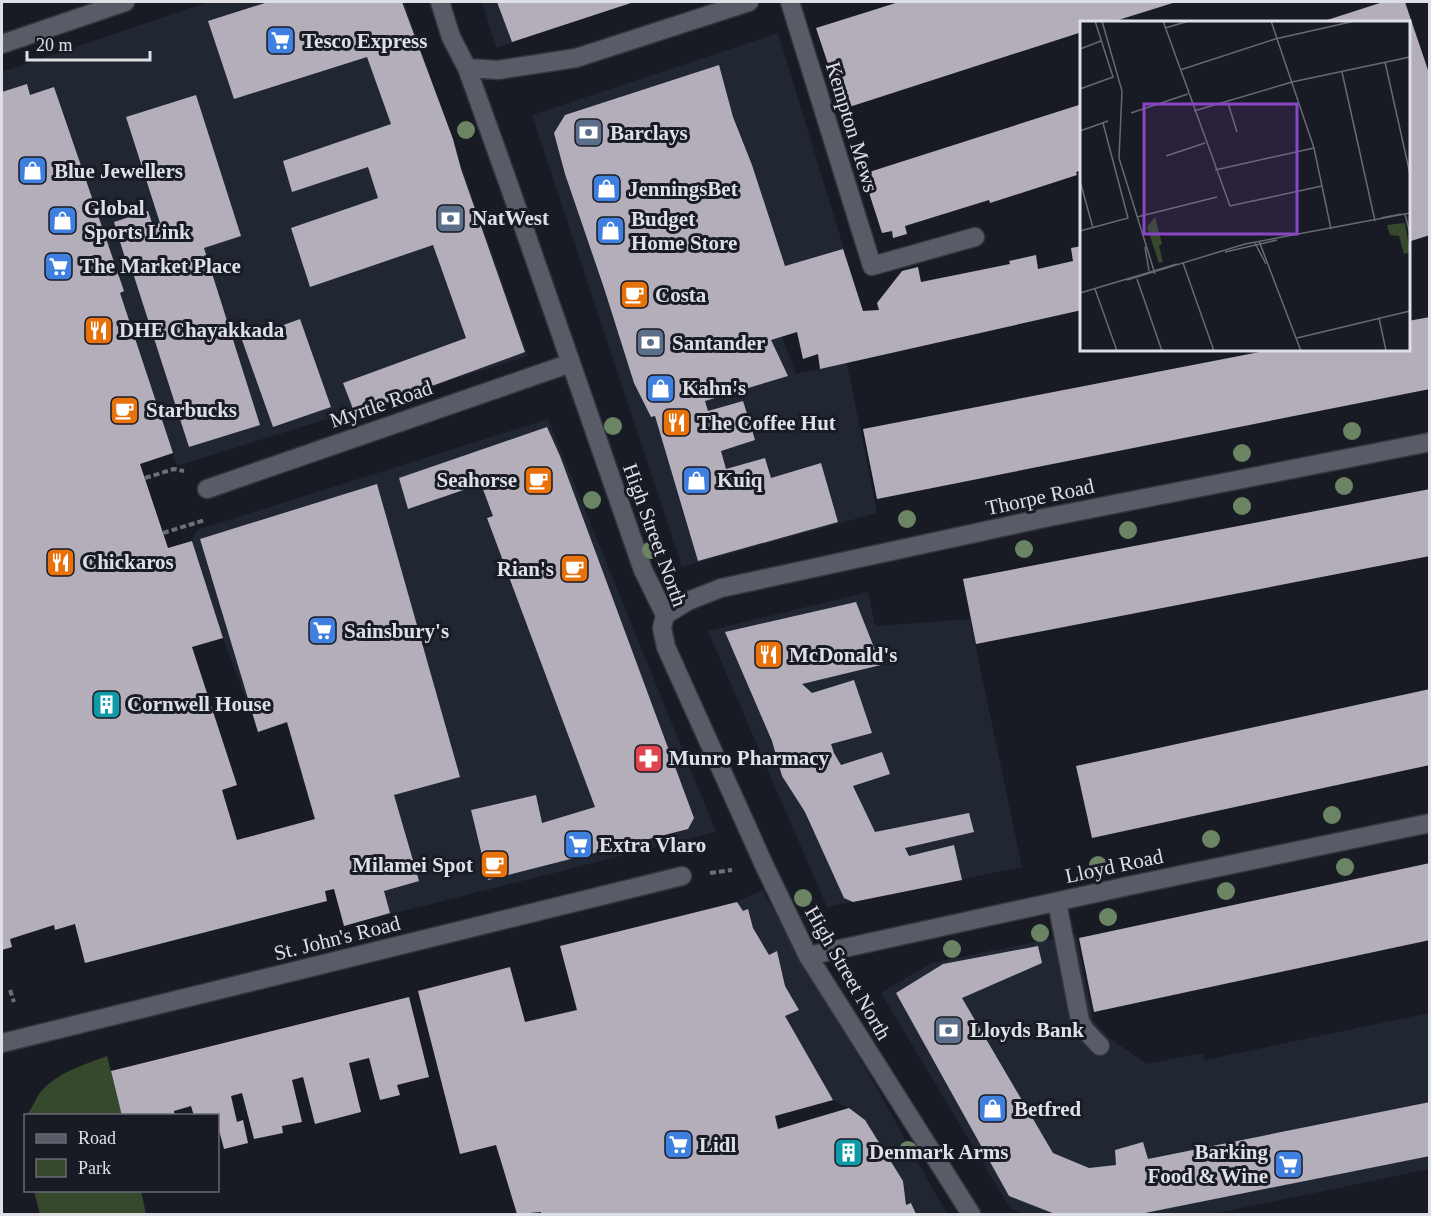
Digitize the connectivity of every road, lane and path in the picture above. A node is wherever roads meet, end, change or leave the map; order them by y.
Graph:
1 (125, 2) edge
2 (440, 2) edge
3 (749, 2) edge
4 (790, 2) edge
5 (2, 44) edge
6 (467, 68) junction
7 (975, 237) dead end
8 (571, 363) junction
9 (1430, 442) edge
10 (174, 469) dead end
11 (145, 478) dead end
12 (207, 489) dead end
13 (665, 615) junction
14 (1430, 823) edge
15 (765, 867) junction
16 (682, 876) joint
17 (1057, 902) junction
18 (808, 956) junction
19 (10, 990) dead end
20 (14, 1002) dead end
21 (2, 1043) edge
22 (1100, 1046) dead end
23 (971, 1215) edge

1 - 5 street
2 - 6 street, High Street North
3 - 6 street
4 - 7 street, Kempton Mews
6 - 8 street, High Street North
8 - 12 street, Myrtle Road
8 - 13 street, High Street North
9 - 13 street, Thorpe Road
10 - 11 path
13 - 15 street, High Street North
14 - 17 street, Lloyd Road
15 - 16 path
15 - 18 street, High Street North
16 - 21 street, St. John's Road
17 - 18 street, Lloyd Road
17 - 22 street
18 - 23 street, High Street North
19 - 20 path

